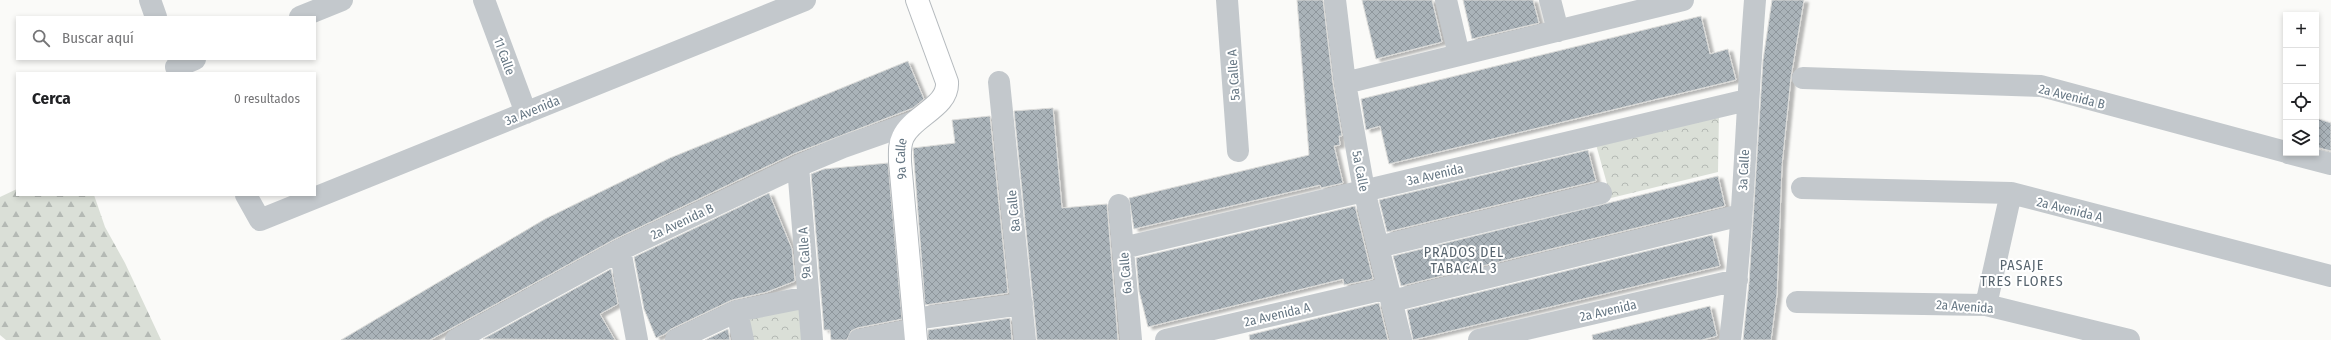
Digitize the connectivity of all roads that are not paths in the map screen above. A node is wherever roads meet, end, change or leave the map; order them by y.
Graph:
1 (150, 0) edge
2 (342, 0) edge
3 (484, 0) edge
4 (805, 0) edge
5 (917, 0) edge
6 (1227, 0) edge
7 (1335, 0) edge
8 (1446, 0) edge
9 (1550, 0) edge
10 (1683, 0) edge
11 (1755, 0) edge
12 (1654, 3) edge
13 (156, 16) edge
14 (302, 16) edge
15 (1558, 31) junction
16 (1459, 55) junction
17 (1803, 78) dead end
18 (999, 82) dead end
19 (1345, 83) junction
20 (1747, 100) junction
21 (526, 113) junction
22 (916, 121) junction
23 (1238, 151) dead end
24 (2283, 152) edge
25 (2299, 156) edge
26 (2331, 164) edge
27 (798, 166) junction
28 (1802, 188) dead end
29 (1364, 190) junction
30 (1601, 193) dead end
31 (2011, 193) junction
32 (247, 196) edge
33 (1118, 205) dead end
34 (1741, 215) junction
35 (1378, 247) junction
36 (1123, 248) junction
37 (620, 250) junction
38 (2331, 276) edge
39 (1737, 280) junction
40 (1390, 294) junction
41 (808, 297) junction
42 (1797, 302) dead end
43 (1022, 304) junction
44 (1986, 305) junction
45 (737, 311) junction
46 (915, 329) edge
47 (456, 340) edge
48 (637, 340) edge
49 (676, 340) edge
50 (743, 340) edge
51 (812, 340) edge
52 (858, 340) edge
53 (1025, 340) edge
54 (1131, 340) edge
55 (1166, 340) edge
56 (1401, 340) edge
57 (1479, 340) edge
58 (1730, 340) edge
59 (2129, 340) edge

1 - 13 street
2 - 14 street
3 - 21 street, 11 Calle
4 - 21 street, 3a Avenida
5 - 22 main road, 9a Calle
6 - 23 street, 5a Calle A
7 - 19 street, 5a Calle
8 - 16 street
9 - 15 street
10 - 12 street
11 - 20 street, 3a Calle
12 - 15 street
15 - 16 street
16 - 19 street
17 - 24 street, 2a Avenida B
18 - 43 street, 8a Calle
19 - 29 street, 5a Calle
20 - 29 street, 3a Avenida
20 - 34 street, 3a Calle
21 - 32 street, 3a Avenida
22 - 27 street, 2a Avenida B
22 - 46 main road, 9a Calle
25 - 26 street, 2a Avenida B
27 - 37 street, 2a Avenida B
27 - 41 street, 9a Calle A
28 - 31 street, 2a Avenida A
29 - 35 street, 5a Calle
29 - 36 street, 3a Avenida
30 - 35 street
31 - 38 street, 2a Avenida A
31 - 44 street
33 - 36 street, 6a Calle
34 - 39 street, 3a Calle
34 - 40 street, 2a Avenida A
35 - 40 street, 5a Calle
36 - 54 street, 6a Calle
37 - 47 street, 2a Avenida B
37 - 48 street
39 - 57 street, 2a Avenida
39 - 58 street, 3a Calle
40 - 55 street, 2a Avenida A
40 - 56 street, 5a Calle
41 - 45 street
41 - 51 street, 9a Calle A
42 - 44 street, 2a Avenida
43 - 46 street
43 - 53 street, 8a Calle
44 - 59 street, 2a Avenida
45 - 49 street
45 - 50 street
46 - 52 street

